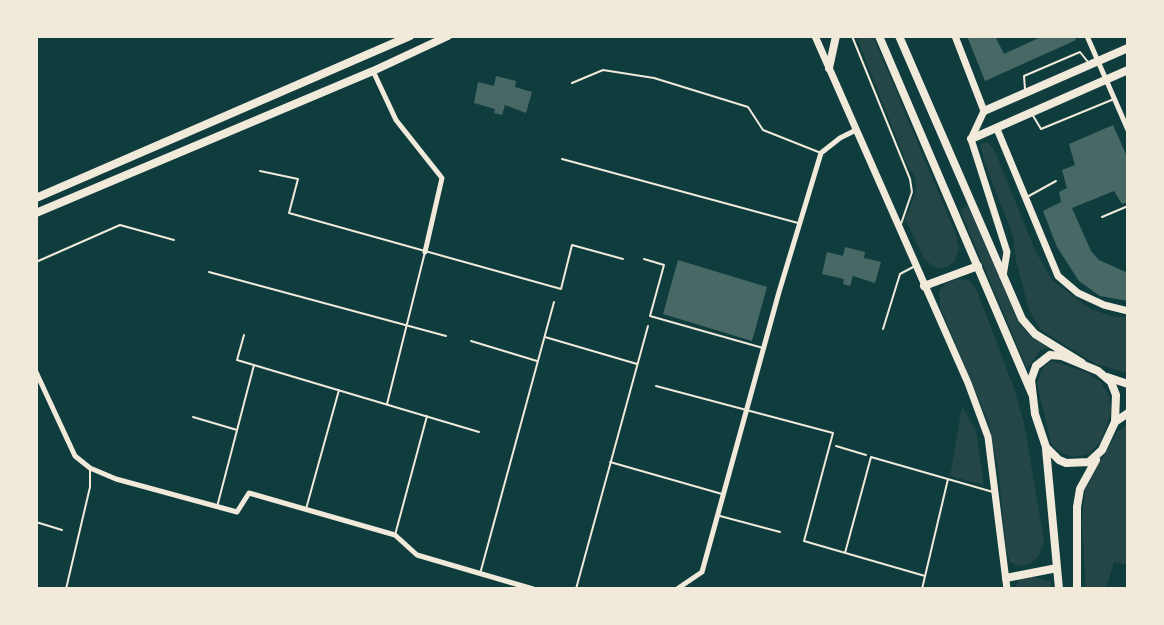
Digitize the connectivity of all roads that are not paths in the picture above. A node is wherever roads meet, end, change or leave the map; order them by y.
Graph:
1 (410, 36) edge
2 (448, 36) edge
3 (815, 36) edge
4 (837, 36) edge
5 (852, 36) edge
6 (879, 36) edge
7 (899, 36) edge
8 (955, 36) edge
9 (1087, 36) edge
10 (1128, 48) edge
11 (1098, 61) junction
12 (1090, 64) junction
13 (829, 68) junction
14 (1128, 70) edge
15 (373, 71) junction
16 (1106, 79) junction
17 (572, 83) dead end
18 (1026, 94) junction
19 (1115, 99) junction
20 (984, 111) junction
21 (1032, 114) junction
22 (997, 129) junction
23 (856, 130) junction
24 (1128, 130) edge
25 (971, 139) junction
26 (821, 153) junction
27 (562, 159) dead end
28 (260, 171) dead end
29 (80, 179) junction
30 (1056, 181) dead end
31 (85, 192) junction
32 (36, 198) edge
33 (1024, 198) junction
34 (1128, 206) edge
35 (36, 213) edge
36 (1102, 217) dead end
37 (798, 223) junction
38 (899, 229) junction
39 (174, 240) dead end
40 (425, 252) junction
41 (623, 259) dead end
42 (644, 259) dead end
43 (36, 262) edge
44 (915, 266) junction
45 (978, 266) junction
46 (209, 272) dead end
47 (1004, 276) junction
48 (924, 285) junction
49 (554, 302) dead end
50 (1128, 311) edge
51 (407, 324) junction
52 (648, 326) dead end
53 (883, 329) dead end
54 (244, 335) dead end
55 (446, 336) dead end
56 (544, 337) junction
57 (471, 341) dead end
58 (763, 348) junction
59 (538, 361) junction
60 (1082, 363) junction
61 (637, 364) junction
62 (254, 365) junction
63 (36, 372) edge
64 (1103, 376) junction
65 (1128, 384) edge
66 (656, 386) dead end
67 (339, 390) junction
68 (1032, 394) junction
69 (387, 404) junction
70 (746, 410) junction
71 (1128, 413) edge
72 (428, 416) junction
73 (193, 417) dead end
74 (1115, 422) junction
75 (237, 430) junction
76 (479, 432) dead end
77 (1046, 447) junction
78 (1102, 450) junction
79 (610, 462) junction
80 (90, 468) junction
81 (948, 479) junction
82 (996, 493) junction
83 (722, 494) junction
84 (217, 507) junction
85 (306, 509) junction
86 (717, 515) junction
87 (36, 522) edge
88 (62, 530) dead end
89 (780, 532) dead end
90 (395, 535) junction
91 (844, 553) junction
92 (1057, 568) junction
93 (480, 574) junction
94 (925, 576) junction
95 (1006, 578) junction
96 (66, 589) edge
97 (533, 589) edge
98 (576, 589) edge
99 (677, 589) edge
100 (922, 589) edge
101 (1007, 589) edge
102 (1059, 589) edge
103 (1077, 589) edge

1 - 29 main road
2 - 15 main road
3 - 13 street
4 - 13 main road
5 - 38 lane
6 - 45 main road
7 - 47 main road
8 - 20 street
9 - 11 street
10 - 11 main road
11 - 12 main road
11 - 16 street
12 - 18 main road
12 - 18 lane
13 - 23 street
14 - 16 main road
15 - 31 main road
15 - 40 street
16 - 19 street
16 - 21 main road
17 - 26 lane
18 - 20 main road
19 - 21 lane
19 - 24 street
20 - 25 street
21 - 22 main road
22 - 25 main road
22 - 33 street
23 - 26 street
23 - 38 street
25 - 47 street
26 - 37 street
27 - 37 lane
28 - 40 lane
29 - 31 main road
29 - 32 main road
30 - 33 lane
31 - 35 main road
33 - 50 street
34 - 36 lane
37 - 58 street
38 - 44 street
39 - 43 lane
40 - 41 lane
40 - 51 lane
42 - 58 lane
44 - 48 street
44 - 53 lane
45 - 48 main road
45 - 68 main road
46 - 51 lane
47 - 60 main road
48 - 82 street
49 - 56 lane
51 - 55 lane
51 - 69 lane
52 - 61 lane
54 - 62 lane
56 - 59 lane
56 - 61 lane
57 - 59 lane
58 - 70 street
59 - 93 lane
60 - 64 main road
60 - 68 main road
61 - 79 lane
62 - 67 lane
62 - 75 lane
63 - 80 street
64 - 65 main road
64 - 74 main road
66 - 70 lane
67 - 69 lane
67 - 85 lane
68 - 77 main road
69 - 72 lane
70 - 83 street
70 - 91 lane
71 - 74 main road
72 - 76 lane
72 - 90 lane
73 - 75 lane
74 - 78 main road
75 - 84 lane
77 - 78 main road
77 - 92 main road
78 - 103 main road
79 - 83 lane
79 - 98 lane
80 - 84 street
80 - 96 lane
81 - 82 lane
81 - 91 lane
81 - 94 lane
82 - 95 street
83 - 86 street
84 - 85 street
85 - 90 street
86 - 89 lane
86 - 99 street
87 - 88 lane
90 - 93 street
91 - 94 lane
92 - 95 main road
92 - 102 main road
93 - 97 street
94 - 100 lane
95 - 101 street

